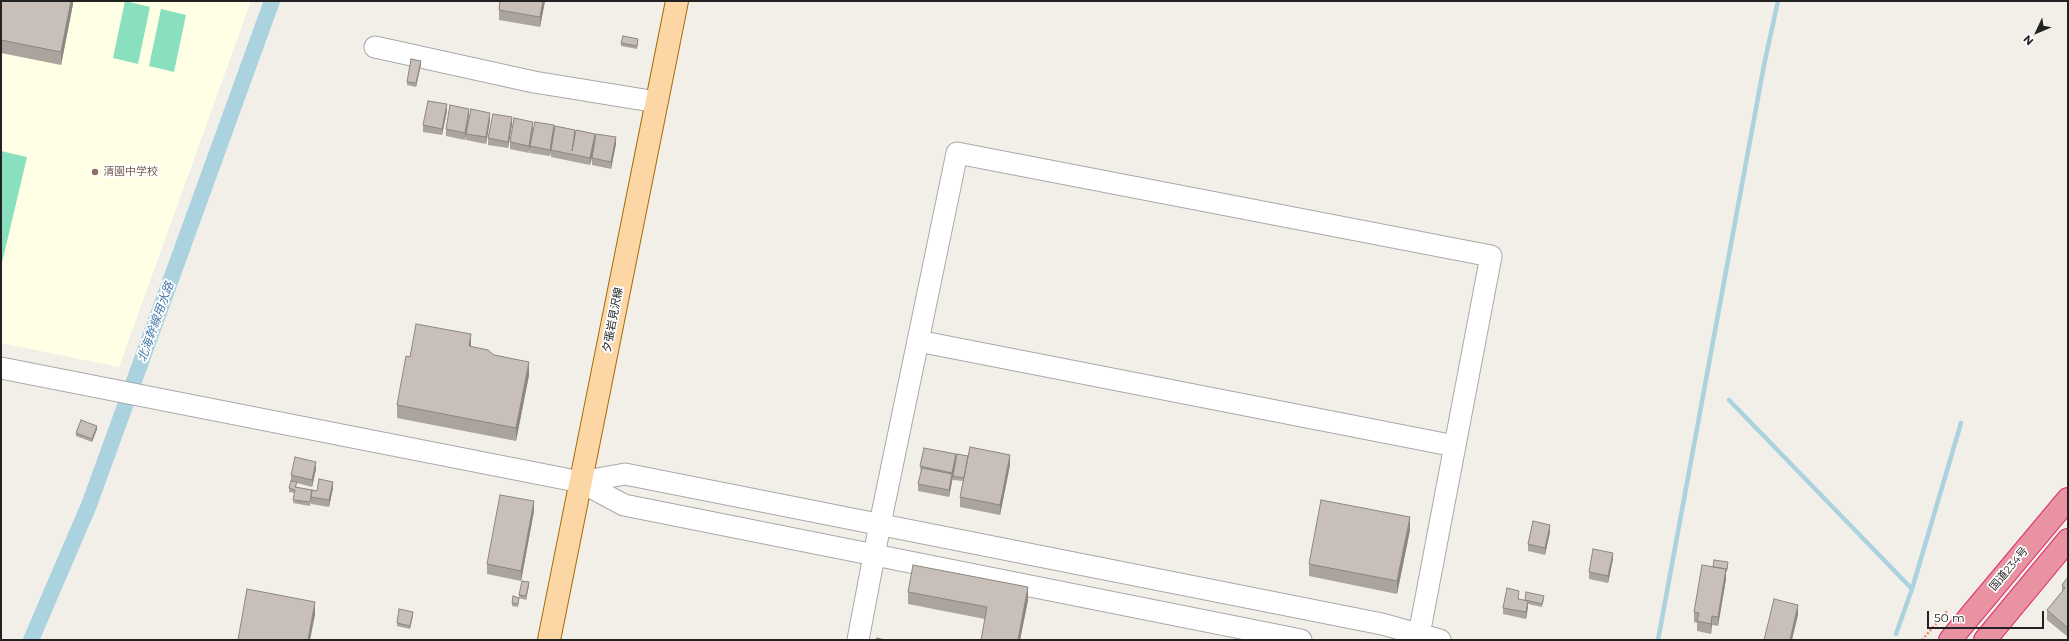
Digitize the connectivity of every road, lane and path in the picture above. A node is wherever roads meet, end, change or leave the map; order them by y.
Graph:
1 (677, 1) edge
2 (374, 47) dead end
3 (657, 102) junction
4 (918, 341) junction
5 (1, 368) edge
6 (1455, 446) junction
7 (580, 482) junction
8 (2068, 498) edge
9 (880, 524) junction
10 (2068, 540) edge
11 (875, 555) junction
12 (1419, 637) edge
13 (549, 640) edge
14 (858, 640) edge
15 (1301, 640) edge
16 (1440, 640) edge
17 (1950, 640) edge
18 (1985, 640) edge

1 - 3 main road, 夕張岩見沢線
2 - 3 street
3 - 7 main road, 夕張岩見沢線
4 - 6 street
4 - 6 street
4 - 9 street
5 - 7 street
6 - 12 street
7 - 9 street
7 - 11 street
7 - 13 main road, 夕張岩見沢線
8 - 17 highway, 国道234号
9 - 11 street
9 - 12 street
10 - 18 highway
11 - 14 street
11 - 15 street
12 - 16 street

